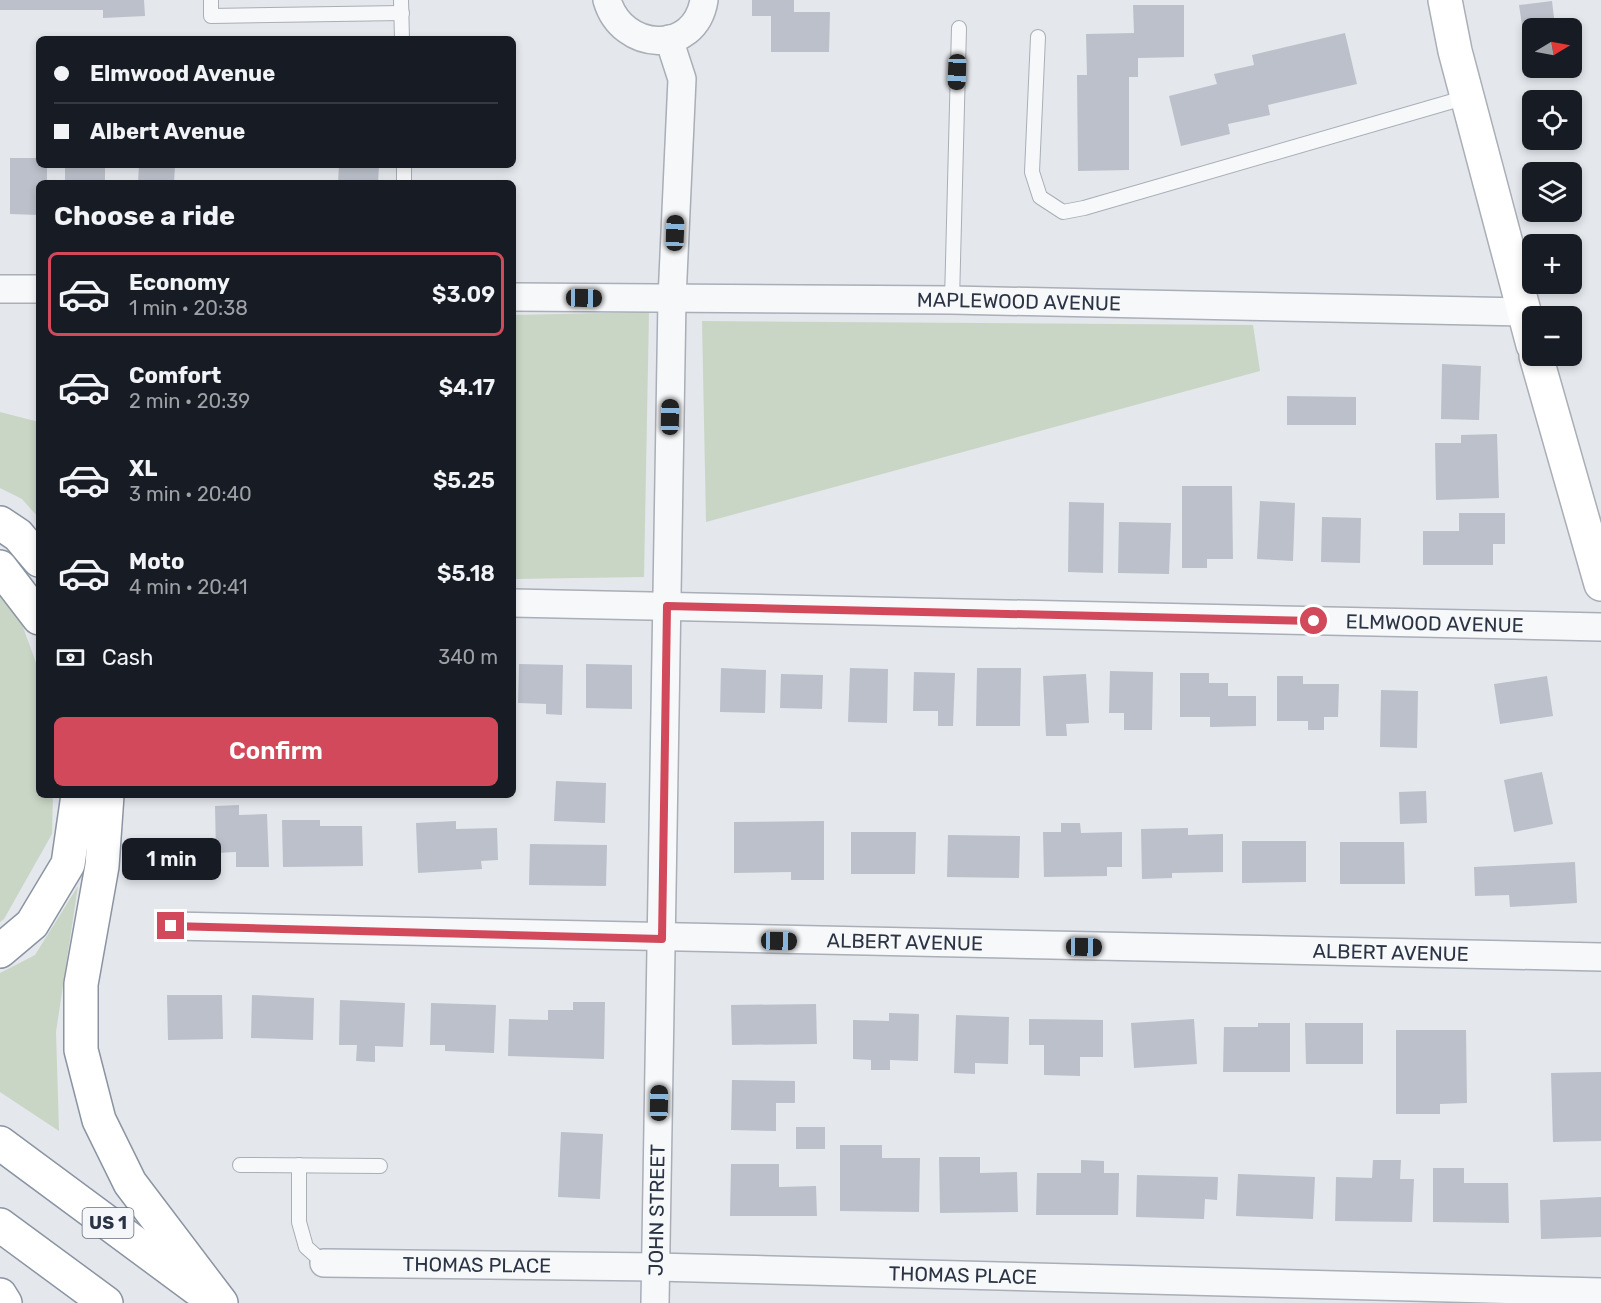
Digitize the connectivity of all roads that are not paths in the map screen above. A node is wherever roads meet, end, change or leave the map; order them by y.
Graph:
1 (211, 0) edge
2 (607, 0) edge
3 (704, 0) edge
4 (1445, 0) edge
5 (402, 7) edge
6 (959, 28) dead end
7 (402, 36) edge
8 (1038, 37) dead end
9 (669, 39) junction
10 (1467, 97) junction
11 (0, 289) edge
12 (36, 289) edge
13 (516, 297) edge
14 (672, 299) junction
15 (952, 300) junction
16 (1522, 306) edge
17 (1522, 312) edge
18 (1539, 366) edge
19 (0, 523) edge
20 (36, 556) edge
21 (0, 567) edge
22 (1601, 584) edge
23 (516, 603) edge
24 (667, 606) junction
25 (36, 614) edge
26 (1601, 627) edge
27 (78, 798) edge
28 (107, 798) edge
29 (171, 926) dead end
30 (662, 939) junction
31 (0, 951) edge
32 (1601, 957) edge
33 (0, 1143) edge
34 (240, 1165) dead end
35 (299, 1165) junction
36 (380, 1166) dead end
37 (0, 1225) edge
38 (324, 1263) joint
39 (656, 1267) junction
40 (1601, 1292) edge
41 (0, 1295) edge
42 (4, 1303) edge
43 (106, 1303) edge
44 (219, 1303) edge
45 (655, 1303) edge

1 - 5 lane
2 - 9 street
3 - 9 street
4 - 10 main road
5 - 7 lane
6 - 15 lane
8 - 10 lane
9 - 14 street, JOHN STREET
10 - 16 main road
11 - 12 street
13 - 14 street, MAPLEWOOD AVENUE
14 - 15 street, MAPLEWOOD AVENUE
14 - 24 street, JOHN STREET
15 - 17 street, MAPLEWOOD AVENUE
18 - 22 main road
19 - 20 main road
21 - 25 main road
23 - 24 street, ELMWOOD AVENUE
24 - 26 street, ELMWOOD AVENUE
24 - 30 street, JOHN STREET
27 - 31 main road
28 - 44 main road
29 - 30 street, ALBERT AVENUE
30 - 32 street, ALBERT AVENUE
30 - 39 street, JOHN STREET
33 - 44 main road, US 1
34 - 35 lane
35 - 36 lane
35 - 38 lane
37 - 43 main road
38 - 39 street, THOMAS PLACE
39 - 40 street, THOMAS PLACE
39 - 45 street, JOHN STREET
41 - 42 main road

